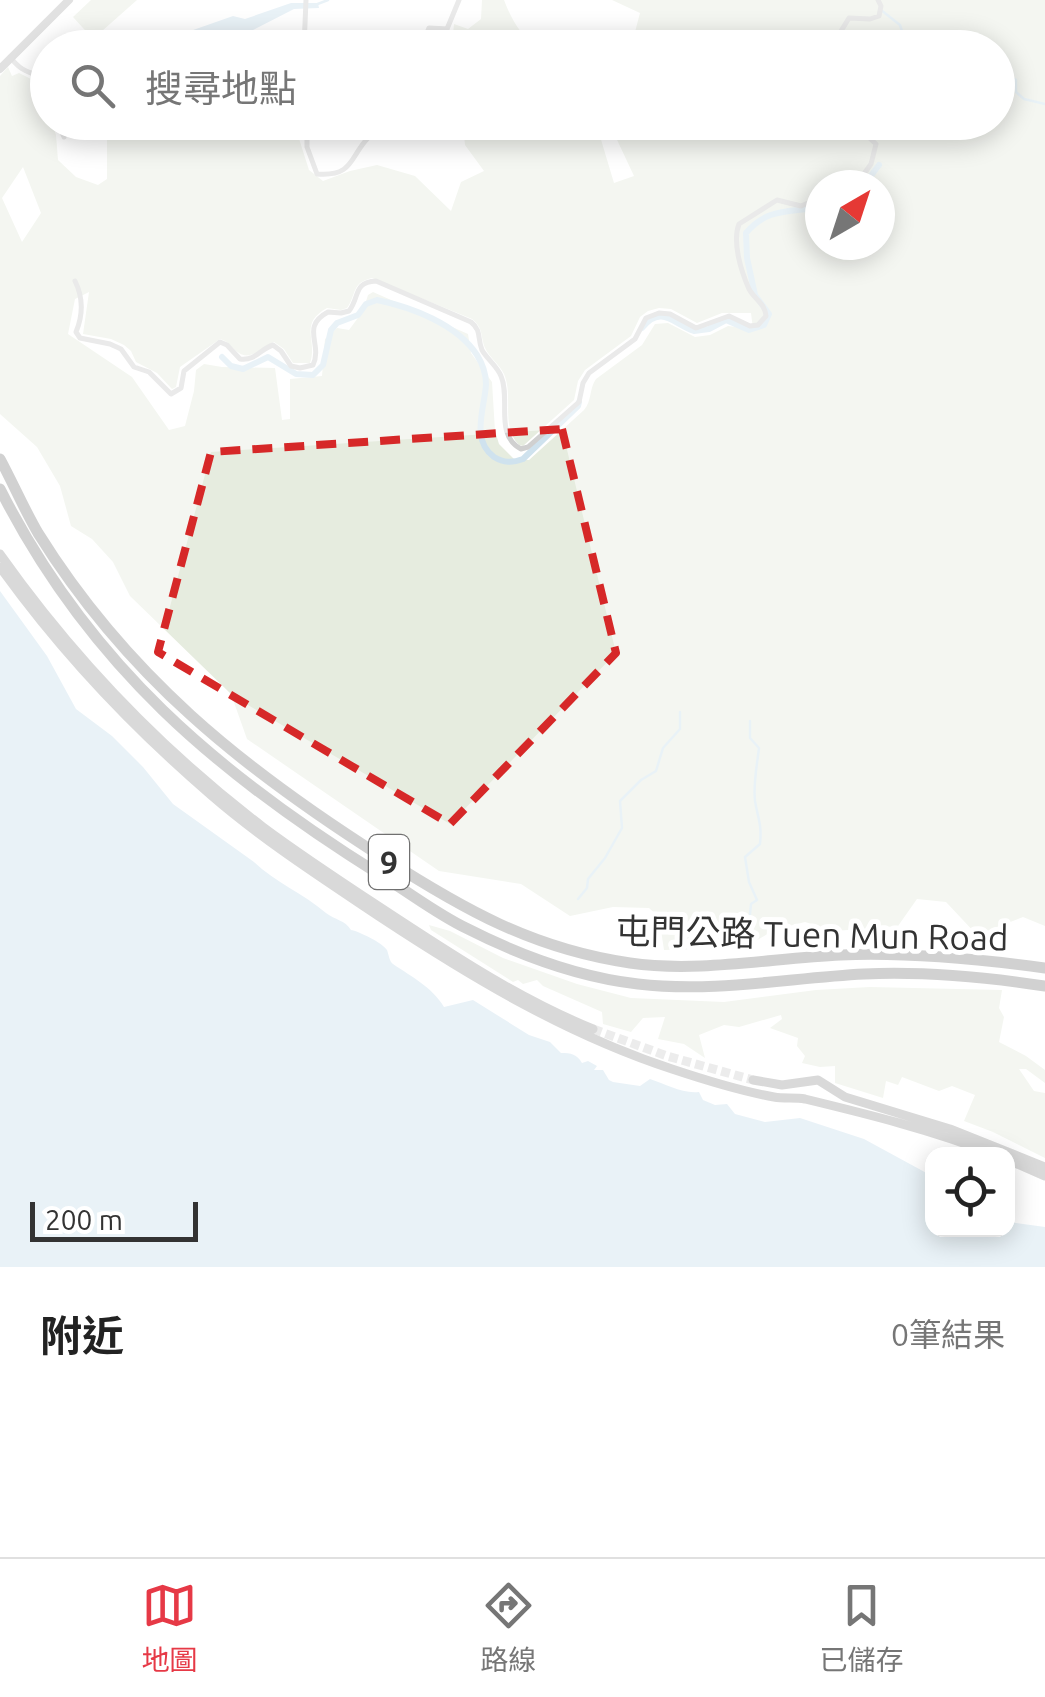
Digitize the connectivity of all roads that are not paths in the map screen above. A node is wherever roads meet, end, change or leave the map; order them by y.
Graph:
1 (69, 0) edge
2 (306, 0) edge
3 (458, 0) edge
4 (878, 0) edge
5 (447, 28) joint
6 (38, 30) edge
7 (305, 30) edge
8 (426, 30) edge
9 (842, 30) edge
10 (30, 38) edge
11 (10, 58) junction
12 (0, 69) edge
13 (30, 73) edge
14 (307, 140) edge
15 (366, 140) edge
16 (872, 140) edge
17 (867, 170) edge
18 (805, 204) edge
19 (75, 281) dead end
20 (0, 459) edge
21 (0, 489) edge
22 (0, 554) edge
23 (0, 567) edge
24 (419, 938) junction
25 (1045, 968) edge
26 (1045, 986) edge
27 (593, 1030) tunnel mouth
28 (753, 1080) tunnel mouth
29 (810, 1081) junction
30 (827, 1087) junction
31 (807, 1099) junction
32 (819, 1103) junction
33 (973, 1147) edge
34 (1015, 1163) edge
35 (1045, 1167) edge
36 (1045, 1176) edge

1 - 6 main road
2 - 7 street
3 - 5 street
4 - 9 street
5 - 8 street
10 - 11 main road
11 - 12 main road
11 - 13 street
14 - 15 street
16 - 17 street
18 - 19 street
20 - 25 highway, 屯門公路 Tuen Mun Road / 9
21 - 26 highway, 屯門公路 Tuen Mun Road / 9
22 - 24 main road
23 - 24 main road
24 - 27 main road
24 - 31 main road
28 - 29 main road
29 - 30 main road
29 - 31 main road
30 - 32 main road
30 - 35 main road
31 - 32 main road
32 - 33 main road
34 - 36 main road

